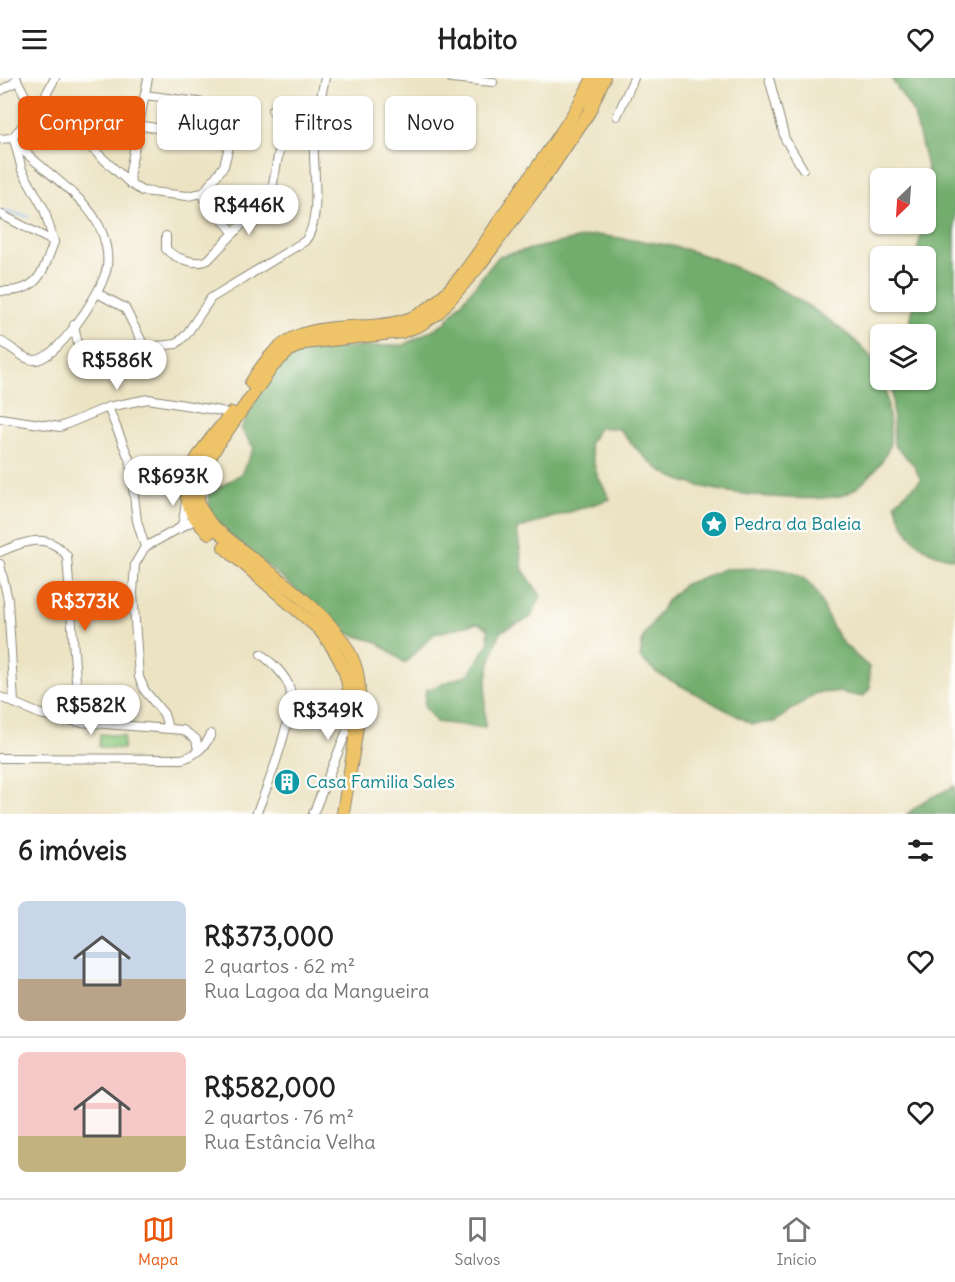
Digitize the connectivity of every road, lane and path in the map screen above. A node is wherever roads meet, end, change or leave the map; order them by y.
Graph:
1 (55, 78) edge
2 (148, 78) edge
3 (325, 78) edge
4 (451, 78) edge
5 (593, 78) edge
6 (604, 78) edge
7 (634, 78) edge
8 (769, 78) edge
9 (16, 80) edge
10 (493, 82) dead end
11 (0, 91) edge
12 (145, 95) joint
13 (27, 96) edge
14 (45, 96) edge
15 (321, 96) edge
16 (157, 97) edge
17 (617, 116) dead end
18 (18, 134) edge
19 (0, 140) edge
20 (13, 140) junction
21 (94, 150) edge
22 (134, 150) edge
23 (228, 150) edge
24 (279, 150) edge
25 (314, 150) edge
26 (803, 169) dead end
27 (131, 184) junction
28 (203, 193) junction
29 (0, 214) edge
30 (234, 233) junction
31 (166, 236) dead end
32 (54, 242) junction
33 (0, 291) edge
34 (97, 294) junction
35 (74, 325) junction
36 (0, 341) edge
37 (145, 348) junction
38 (108, 406) junction
39 (234, 416) junction
40 (0, 418) edge
41 (187, 491) junction
42 (200, 517) junction
43 (178, 531) junction
44 (144, 548) junction
45 (0, 552) edge
46 (0, 564) edge
47 (4, 622) edge
48 (261, 654) dead end
49 (0, 698) edge
50 (14, 703) junction
51 (79, 722) junction
52 (168, 728) junction
53 (211, 734) dead end
54 (198, 750) junction
55 (0, 758) edge
56 (338, 760) junction
57 (256, 814) edge
58 (314, 814) edge
59 (334, 814) edge
60 (343, 814) edge

1 - 14 street
2 - 12 street
3 - 15 street
4 - 10 street
5 - 39 main road
6 - 39 main road
7 - 17 street
8 - 26 street
9 - 11 street
9 - 13 street
12 - 16 street
18 - 20 street
19 - 20 street
20 - 32 street
20 - 34 street
21 - 27 street
22 - 27 street
23 - 28 street
24 - 30 street
25 - 37 street
27 - 28 street
28 - 30 street
29 - 32 street
30 - 31 street
32 - 33 street
34 - 35 street
34 - 37 street
35 - 36 street
35 - 37 street
38 - 39 street
38 - 40 street
38 - 44 street
39 - 41 main road
39 - 42 main road
41 - 42 main road
41 - 43 street
42 - 43 street
42 - 56 main road
42 - 60 main road
43 - 44 street
44 - 52 street
45 - 51 street
46 - 47 street
47 - 50 street
48 - 57 street
49 - 50 street
50 - 51 street
51 - 52 street
52 - 54 street
53 - 54 street
54 - 55 street
56 - 58 street
56 - 59 main road

